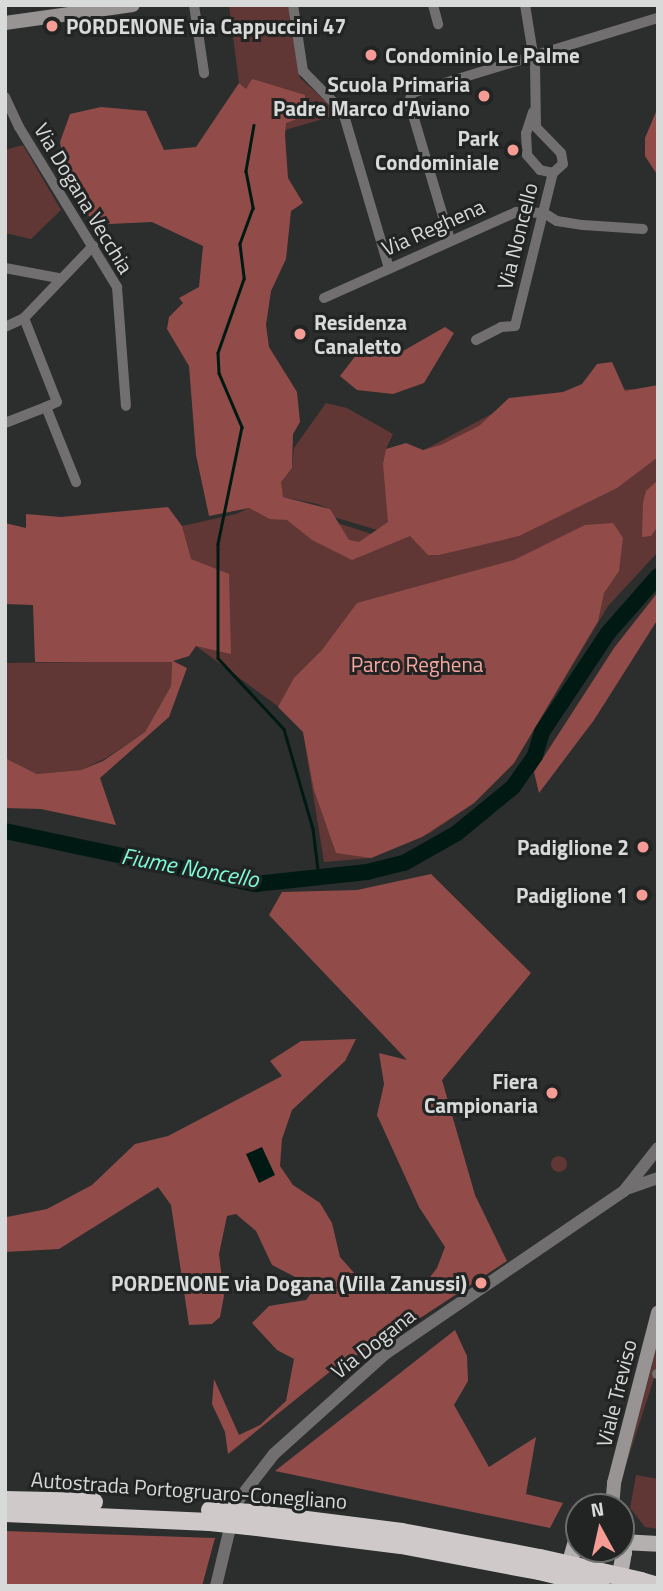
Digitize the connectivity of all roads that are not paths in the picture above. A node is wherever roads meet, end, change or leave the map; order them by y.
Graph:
1 (133, 5) edge
2 (194, 5) edge
3 (293, 5) edge
4 (433, 5) edge
5 (526, 5) edge
6 (76, 14) junction
7 (658, 18) edge
8 (5, 23) edge
9 (439, 24) dead end
10 (5, 29) edge
11 (533, 56) junction
12 (204, 73) dead end
13 (5, 97) edge
14 (533, 112) junction
15 (552, 173) junction
16 (544, 213) junction
17 (643, 229) dead end
18 (450, 240) junction
19 (93, 246) junction
20 (5, 268) edge
21 (389, 268) junction
22 (58, 278) junction
23 (324, 298) dead end
24 (24, 318) junction
25 (5, 327) edge
26 (476, 340) dead end
27 (126, 406) dead end
28 (46, 407) junction
29 (5, 423) edge
30 (76, 482) dead end
31 (658, 1148) edge
32 (658, 1178) edge
33 (625, 1189) junction
34 (658, 1312) edge
35 (614, 1483) junction
36 (609, 1493) edge
37 (613, 1493) edge
38 (5, 1500) edge
39 (5, 1513) edge
40 (210, 1516) junction
41 (249, 1519) junction
42 (635, 1542) edge
43 (658, 1544) edge
44 (570, 1563) edge
45 (620, 1563) edge
46 (539, 1565) junction
47 (650, 1579) edge
48 (216, 1586) edge
49 (564, 1586) edge
50 (601, 1586) edge
51 (618, 1586) edge

1 - 6 main road
2 - 12 street
3 - 21 street
4 - 9 street
5 - 11 street, Via Noncello
6 - 8 main road
6 - 10 main road
7 - 11 street
11 - 14 street, Via Noncello
11 - 18 street
13 - 19 street, Via Dogana Vecchia
14 - 15 street
14 - 15 street, Via Noncello
15 - 16 street, Via Noncello
16 - 17 street, Via Reghena
16 - 18 street, Via Reghena
16 - 26 street, Via Noncello
18 - 21 street, Via Reghena
19 - 22 street
19 - 27 street, Via Dogana Vecchia
20 - 22 street
21 - 23 street, Via Reghena
22 - 24 street
24 - 25 street
24 - 28 street
28 - 29 street
28 - 30 street
31 - 33 street, Via Dogana
32 - 33 street, Via Dogana
33 - 48 street, Via Dogana
34 - 35 main road, Viale Treviso
35 - 36 main road, Viale Treviso
35 - 37 main road, Viale Treviso
38 - 40 highway, Autostrada Portogruaro-Conegliano
39 - 40 highway, Autostrada Portogruaro-Conegliano
40 - 41 highway, Autostrada Portogruaro-Conegliano, bridge
41 - 46 highway, Autostrada Portogruaro-Conegliano
41 - 46 highway, Autostrada Portogruaro-Conegliano
42 - 43 main road
44 - 49 main road
45 - 51 main road
46 - 47 highway
46 - 49 highway
46 - 50 highway, Autostrada Portogruaro-Conegliano, bridge

